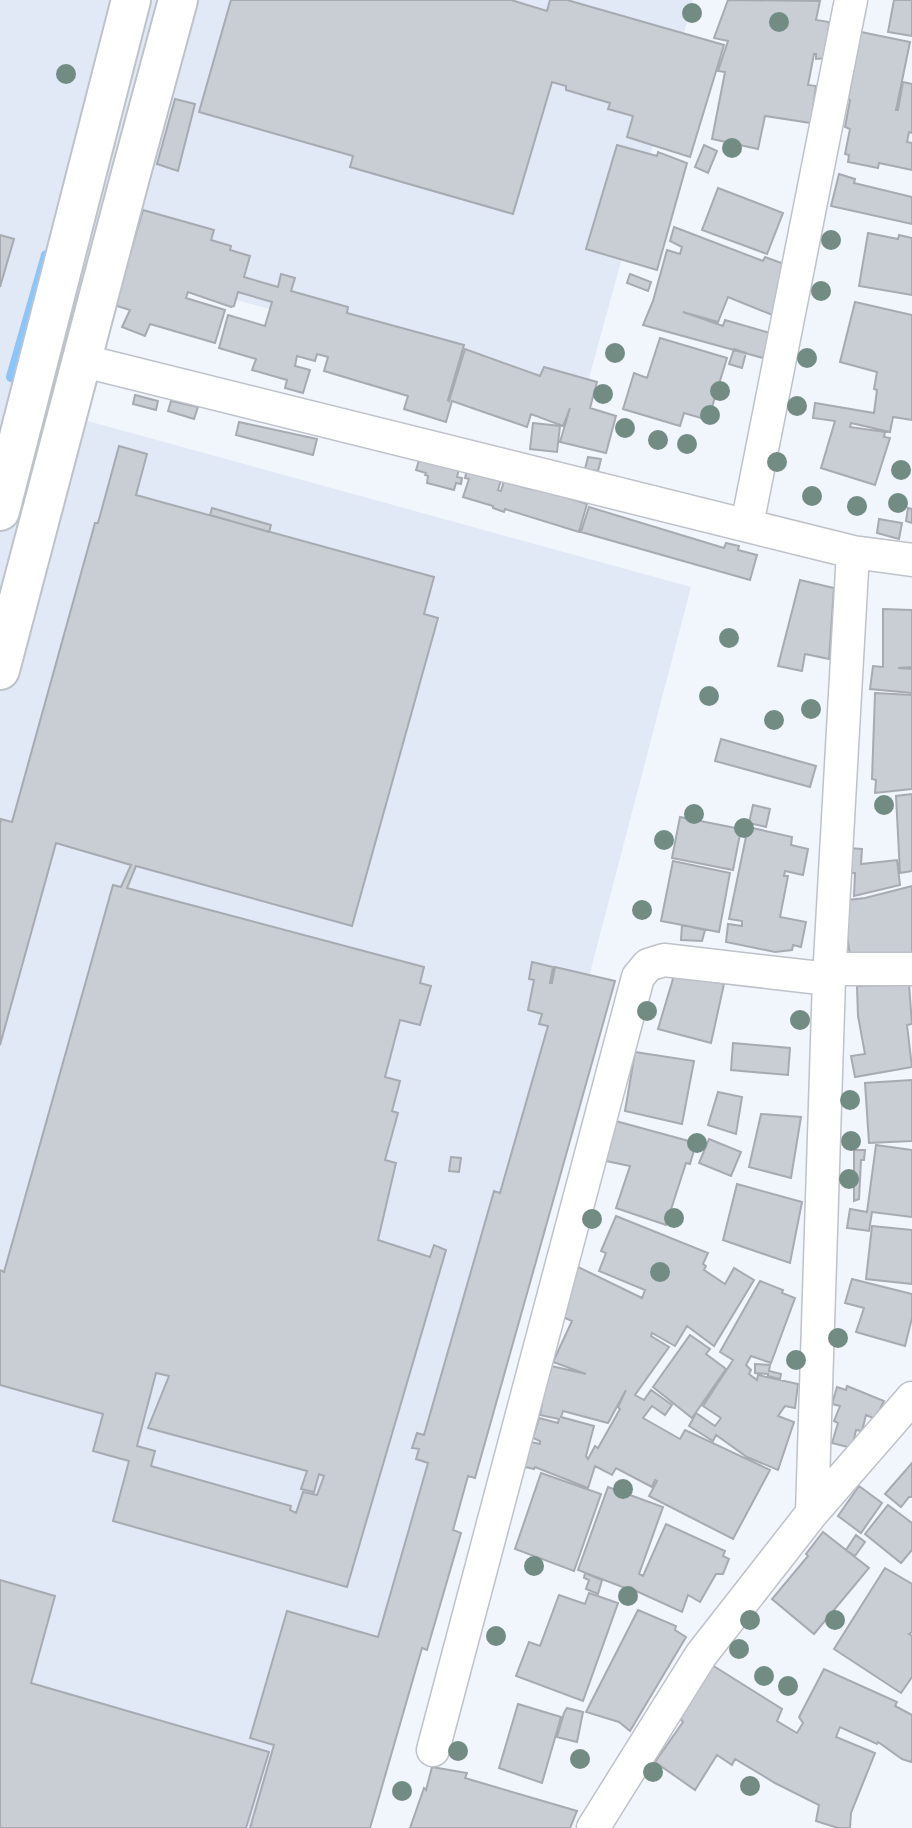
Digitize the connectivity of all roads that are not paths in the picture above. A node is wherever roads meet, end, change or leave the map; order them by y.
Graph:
1 (131, 0) edge
2 (178, 0) edge
3 (851, 0) edge
4 (80, 360) junction
5 (0, 511) edge
6 (747, 525) junction
7 (853, 552) junction
8 (912, 560) edge
9 (0, 670) edge
10 (912, 970) edge
11 (829, 974) junction
12 (912, 1398) edge
13 (811, 1513) junction
14 (433, 1750) dead end
15 (593, 1828) edge

1 - 5 main road
2 - 4 main road
3 - 6 street
4 - 6 street
4 - 9 main road
6 - 7 street
7 - 8 street
7 - 11 street
10 - 11 street
11 - 13 street
11 - 14 street
12 - 13 street
13 - 15 street

